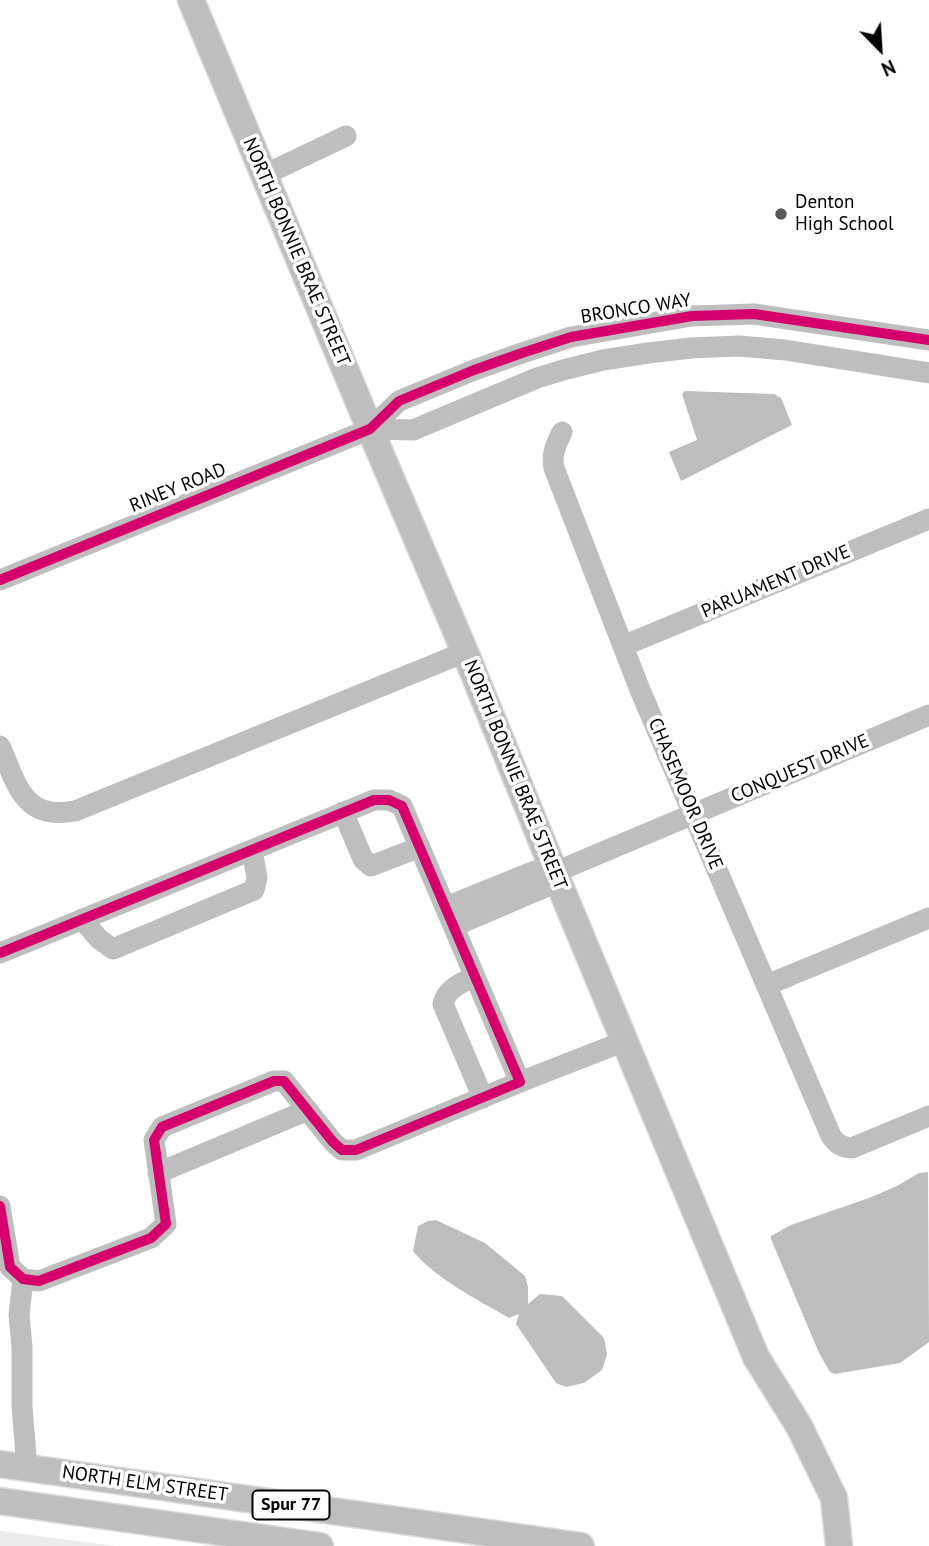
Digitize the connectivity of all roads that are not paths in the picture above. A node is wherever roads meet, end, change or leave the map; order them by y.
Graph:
1 (191, 0) edge
2 (346, 136) dead end
3 (264, 175) junction
4 (929, 340) edge
5 (929, 373) edge
6 (370, 429) junction
7 (562, 432) dead end
8 (929, 519) edge
9 (0, 580) edge
10 (623, 646) junction
11 (465, 652) junction
12 (929, 715) edge
13 (0, 746) edge
14 (343, 813) junction
15 (694, 814) junction
16 (420, 847) junction
17 (252, 850) junction
18 (550, 874) junction
19 (450, 916) junction
20 (929, 918) edge
21 (82, 919) junction
22 (0, 953) edge
23 (475, 977) junction
24 (767, 985) junction
25 (625, 1041) junction
26 (520, 1082) junction
27 (483, 1098) junction
28 (308, 1110) junction
29 (929, 1116) edge
30 (158, 1173) junction
31 (0, 1206) edge
32 (23, 1279) junction
33 (0, 1464) edge
34 (27, 1468) junction
35 (0, 1501) edge
36 (320, 1546) edge
37 (581, 1546) edge
38 (839, 1546) edge

1 - 3 main road, NORTH BONNIE BRAE STREET
2 - 3 street
3 - 6 main road, NORTH BONNIE BRAE STREET
4 - 6 street, BRONCO WAY
5 - 6 street
6 - 9 street, RINEY ROAD
6 - 11 main road, NORTH BONNIE BRAE STREET
7 - 10 street, CHASEMOOR DRIVE
8 - 10 street, PARUAMENT DRIVE
10 - 15 street, CHASEMOOR DRIVE
11 - 13 street
11 - 18 main road, NORTH BONNIE BRAE STREET
12 - 15 street, CONQUEST DRIVE
14 - 16 street
14 - 16 street
14 - 17 street
15 - 18 street, CONQUEST DRIVE
15 - 24 street, CHASEMOOR DRIVE
16 - 19 street
17 - 21 street
17 - 21 street
18 - 19 street, CONQUEST DRIVE
18 - 25 main road, NORTH BONNIE BRAE STREET
19 - 23 street
20 - 24 street
21 - 22 street
23 - 26 street
23 - 27 street
24 - 29 street, CHASEMOOR DRIVE
25 - 26 street
25 - 38 main road, NORTH BONNIE BRAE STREET
26 - 27 street
27 - 28 street
28 - 30 street
28 - 30 street
30 - 32 street
31 - 32 street
32 - 34 street
33 - 34 main road, NORTH ELM STREET / Spur 77
34 - 37 main road, NORTH ELM STREET / Spur 77
35 - 36 main road, NORTH ELM STREET / Spur 77

